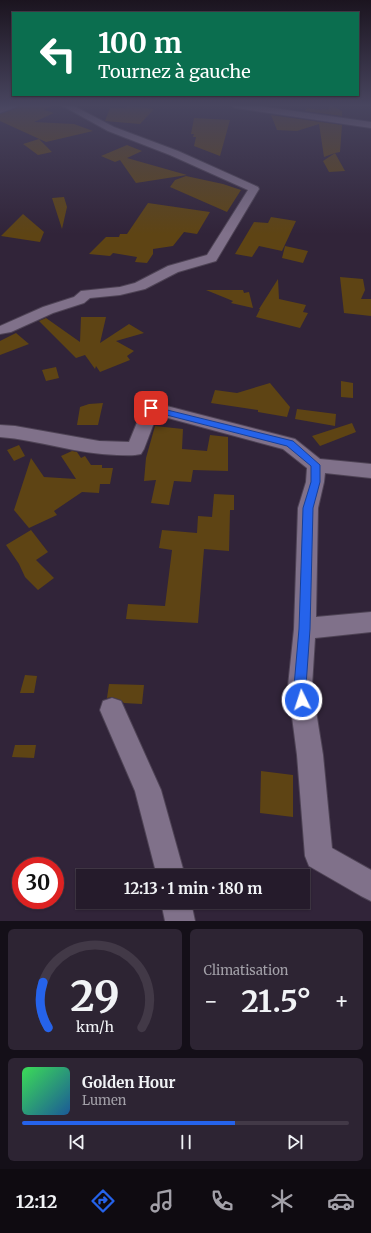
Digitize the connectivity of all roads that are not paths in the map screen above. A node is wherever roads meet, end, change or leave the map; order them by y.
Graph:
1 (161, 148) edge
2 (0, 330) edge
3 (0, 431) edge
4 (316, 465) junction
5 (371, 471) edge
6 (371, 622) edge
7 (304, 629) junction
8 (112, 710) dead end
9 (169, 869) edge
10 (371, 886) edge
11 (177, 909) edge
12 (180, 921) edge

1 - 2 street
3 - 4 street
4 - 5 street
4 - 7 street
6 - 7 street
7 - 10 street
8 - 9 street
11 - 12 street

